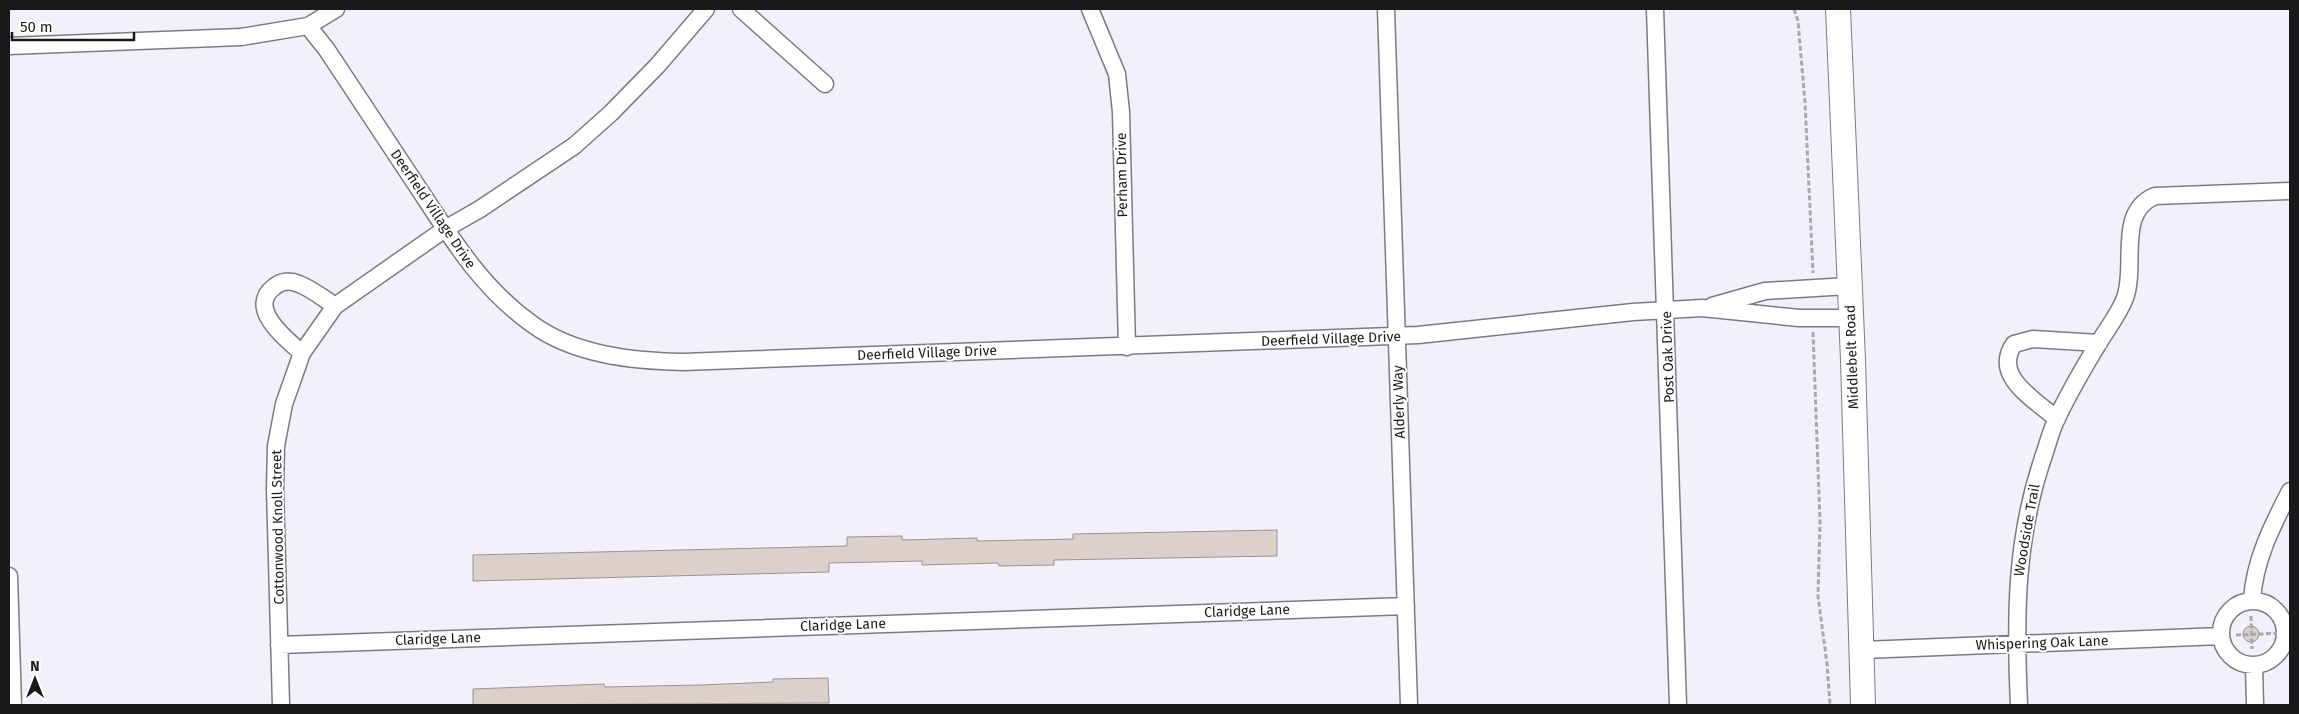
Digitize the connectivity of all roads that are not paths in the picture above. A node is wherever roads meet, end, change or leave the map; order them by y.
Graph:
1 (336, 9) edge
2 (706, 9) edge
3 (741, 9) edge
4 (1090, 9) edge
5 (1386, 9) edge
6 (1655, 9) edge
7 (1838, 9) edge
8 (308, 26) junction
9 (9, 46) edge
10 (825, 84) dead end
11 (2290, 191) edge
12 (445, 229) junction
13 (1848, 286) junction
14 (335, 306) junction
15 (1702, 308) junction
16 (1667, 310) junction
17 (1851, 318) junction
18 (1397, 336) junction
19 (2099, 343) junction
20 (1128, 347) junction
21 (302, 353) junction
22 (2056, 419) junction
23 (2290, 491) edge
24 (9, 576) edge
25 (2252, 601) junction
26 (1406, 606) junction
27 (2288, 633) edge
28 (2221, 636) junction
29 (279, 645) junction
30 (2017, 645) junction
31 (1863, 650) junction
32 (2254, 665) junction
33 (14, 705) edge
34 (282, 705) edge
35 (1409, 705) edge
36 (1678, 705) edge
37 (1863, 705) edge
38 (2019, 705) edge
39 (2255, 705) edge

1 - 8 street
2 - 12 street, Cottonwood Knoll Street
3 - 10 street
4 - 20 street, Perham Drive
5 - 18 street, Alderly Way
6 - 16 street, Post Oak Drive
7 - 13 street, Middlebelt Road
8 - 9 street
8 - 12 street, Deerfield Village Drive
11 - 19 street, Woodside Trail
12 - 14 street, Cottonwood Knoll Street
12 - 20 street, Deerfield Village Drive
13 - 15 street, Deerfield Village Drive
13 - 17 street, Middlebelt Road
14 - 21 street, Cottonwood Knoll Street
14 - 21 street
15 - 16 street, Deerfield Village Drive
15 - 17 street, Deerfield Village Drive
16 - 18 street, Deerfield Village Drive
16 - 36 street, Post Oak Drive
17 - 31 street, Middlebelt Road
18 - 20 street, Deerfield Village Drive
18 - 26 street, Alderly Way
19 - 22 street, Woodside Trail
19 - 22 street
21 - 29 street, Cottonwood Knoll Street
22 - 30 street, Woodside Trail
23 - 25 street
24 - 33 street
25 - 27 street
25 - 28 street
26 - 29 street, Claridge Lane
26 - 35 street, Alderly Way
27 - 32 street
28 - 30 street, Whispering Oak Lane
28 - 32 street
29 - 34 street, Cottonwood Knoll Street
30 - 31 street, Whispering Oak Lane
30 - 38 street, Woodside Trail
31 - 37 street, Middlebelt Road
32 - 39 street

